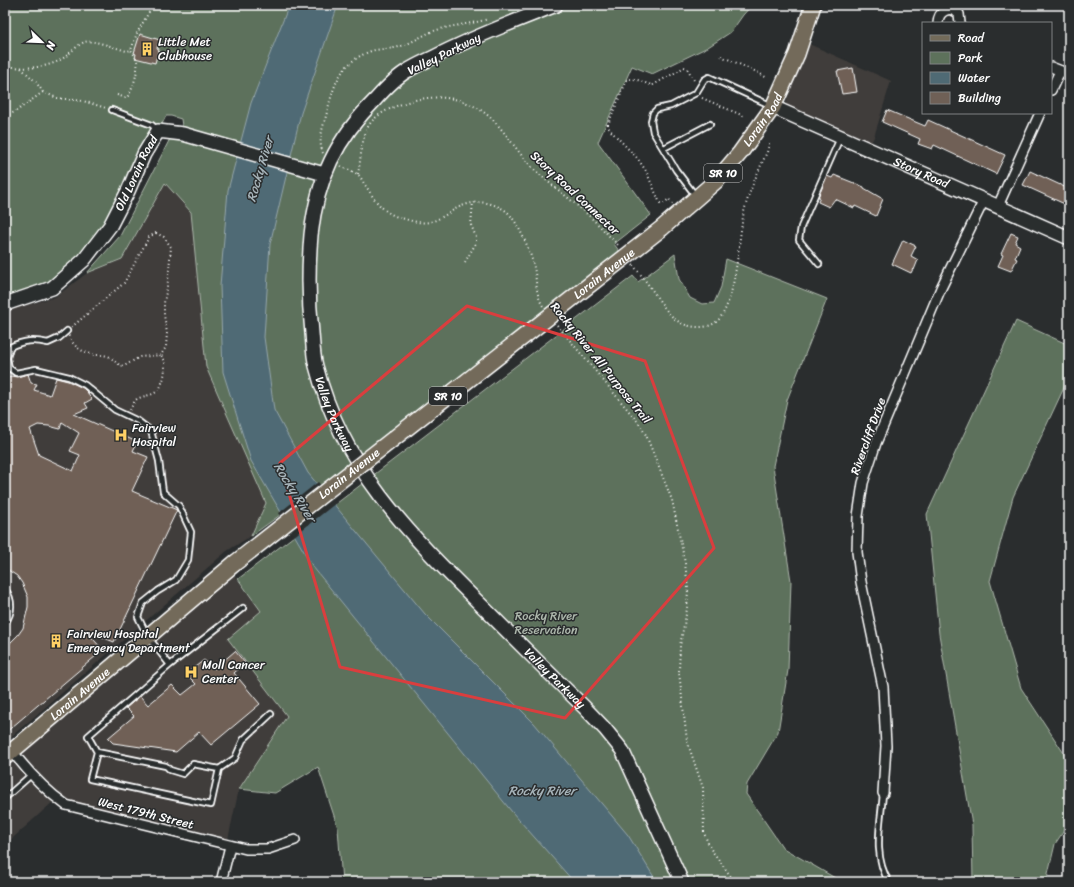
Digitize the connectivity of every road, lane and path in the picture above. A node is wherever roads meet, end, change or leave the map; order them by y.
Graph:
1 (153, 5) edge
2 (556, 5) edge
3 (813, 5) edge
4 (494, 17) dead end
5 (938, 22) edge
6 (960, 22) edge
7 (130, 50) junction
8 (720, 56) dead end
9 (5, 66) edge
10 (21, 68) junction
11 (1055, 69) edge
12 (1069, 74) edge
13 (767, 78) dead end
14 (1052, 85) edge
15 (43, 92) junction
16 (117, 95) dead end
17 (702, 98) dead end
18 (773, 107) junction
19 (112, 110) joint
20 (1040, 114) edge
21 (5, 116) edge
22 (746, 117) dead end
23 (710, 124) dead end
24 (158, 131) junction
25 (840, 136) junction
26 (769, 142) dead end
27 (664, 148) junction
28 (322, 152) dead end
29 (336, 164) dead end
30 (324, 174) junction
31 (358, 174) junction
32 (697, 198) junction
33 (669, 200) dead end
34 (984, 200) junction
35 (473, 202) junction
36 (672, 204) dead end
37 (998, 206) junction
38 (662, 228) joint
39 (1069, 238) edge
40 (621, 249) dead end
41 (630, 260) dead end
42 (465, 262) dead end
43 (819, 264) dead end
44 (5, 304) edge
45 (543, 306) dead end
46 (555, 323) dead end
47 (67, 331) junction
48 (161, 355) junction
49 (127, 416) junction
50 (5, 589) edge
51 (243, 608) dead end
52 (5, 623) edge
53 (148, 637) junction
54 (170, 665) junction
55 (271, 714) dead end
56 (97, 752) junction
57 (8, 754) edge
58 (219, 770) junction
59 (31, 775) junction
60 (883, 793) joint
61 (5, 798) edge
62 (295, 840) dead end
63 (230, 846) junction
64 (221, 882) edge
65 (682, 882) edge
66 (735, 882) edge
67 (889, 882) edge

1 - 7 path
2 - 30 street, Valley Parkway
3 - 18 main road, Lorain Road / SR 10
4 - 28 path
5 - 6 street
7 - 10 path
7 - 16 path
8 - 13 path
9 - 10 path
10 - 15 path
11 - 12 street
11 - 14 street
15 - 19 path
15 - 21 path
17 - 22 path
18 - 25 street, Story Road
18 - 27 lane
18 - 32 main road, Lorain Road / SR 10
19 - 24 lane
20 - 37 street
23 - 27 lane
24 - 30 street, Old Lorain Road
24 - 44 street, Old Lorain Road
25 - 34 street, Story Road
25 - 43 lane
26 - 41 path
27 - 32 lane
29 - 31 path
30 - 65 street, Valley Parkway
31 - 35 path, Rocky River All Purpose Trail
31 - 40 path, Story Road Connector
32 - 38 main road, Lorain Road / SR 10
33 - 36 path
34 - 37 street, Story Road
34 - 60 street, Rivercliff Drive
35 - 42 path
35 - 45 path, Rocky River All Purpose Trail
37 - 39 street, Story Road
38 - 53 main road, Lorain Avenue / SR 10, bridge
46 - 66 path, Rocky River All Purpose Trail
47 - 48 path
47 - 48 path
47 - 49 lane
48 - 49 path
49 - 53 lane
50 - 52 lane
51 - 54 lane
53 - 54 lane
53 - 57 main road, Lorain Avenue / SR 10
54 - 56 lane
55 - 58 lane
56 - 58 lane
56 - 58 lane
57 - 59 street, West 179th Street
59 - 61 lane
59 - 63 street, West 179th Street
60 - 67 lane
62 - 63 street, West 179th Street
63 - 64 street

